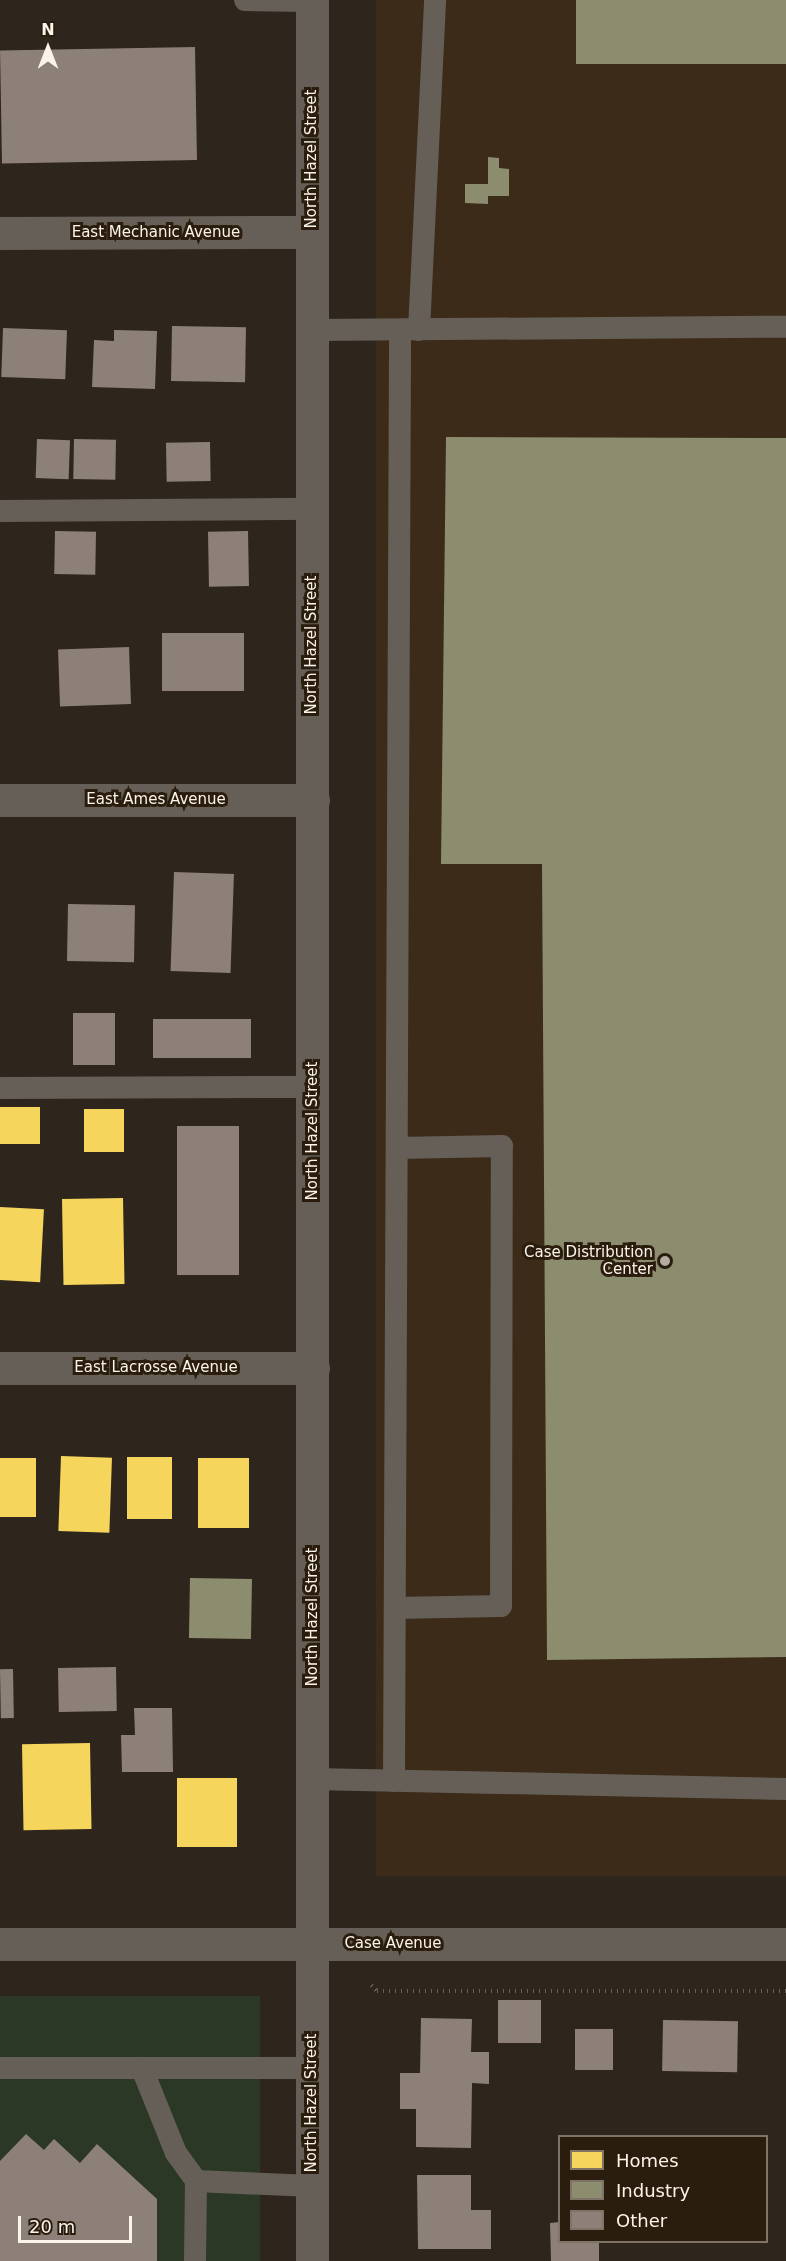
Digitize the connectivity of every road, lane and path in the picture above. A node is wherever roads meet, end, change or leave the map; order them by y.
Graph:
1 (245, 0) edge
2 (435, 0) edge
3 (312, 1) edge
4 (312, 232) junction
5 (0, 233) edge
6 (786, 327) edge
7 (312, 330) junction
8 (409, 330) junction
9 (312, 509) junction
10 (0, 511) edge
11 (0, 800) edge
12 (313, 800) junction
13 (313, 1087) junction
14 (0, 1088) edge
15 (398, 1148) junction
16 (0, 1368) edge
17 (313, 1368) junction
18 (395, 1608) junction
19 (313, 1779) junction
20 (394, 1781) junction
21 (786, 1789) edge
22 (0, 1944) edge
23 (313, 1944) junction
24 (786, 1944) edge
25 (371, 1985) dead end
26 (786, 1991) edge
27 (0, 2068) edge
28 (312, 2068) junction
29 (143, 2071) junction
30 (196, 2181) junction
31 (312, 2186) junction
32 (195, 2261) edge
33 (312, 2261) edge

1 - 3 lane
2 - 8 lane
3 - 4 street, North Hazel Street
4 - 5 street, East Mechanic Avenue
4 - 7 street, North Hazel Street
6 - 8 lane
7 - 8 lane
7 - 9 street, North Hazel Street
8 - 15 lane
9 - 10 lane
9 - 12 street, North Hazel Street
11 - 12 street, East Ames Avenue
12 - 13 street, North Hazel Street
13 - 14 lane
13 - 17 street, North Hazel Street
15 - 18 lane
15 - 18 lane
16 - 17 street, East Lacrosse Avenue
17 - 19 street, North Hazel Street
18 - 20 lane
19 - 20 lane
19 - 23 street, North Hazel Street
20 - 21 lane
22 - 23 street, Case Avenue
23 - 24 street, Case Avenue
23 - 28 street, North Hazel Street
25 - 26 path
27 - 29 lane
28 - 29 lane
28 - 31 street, North Hazel Street
29 - 30 lane
30 - 31 lane
30 - 32 lane
31 - 33 street, North Hazel Street

